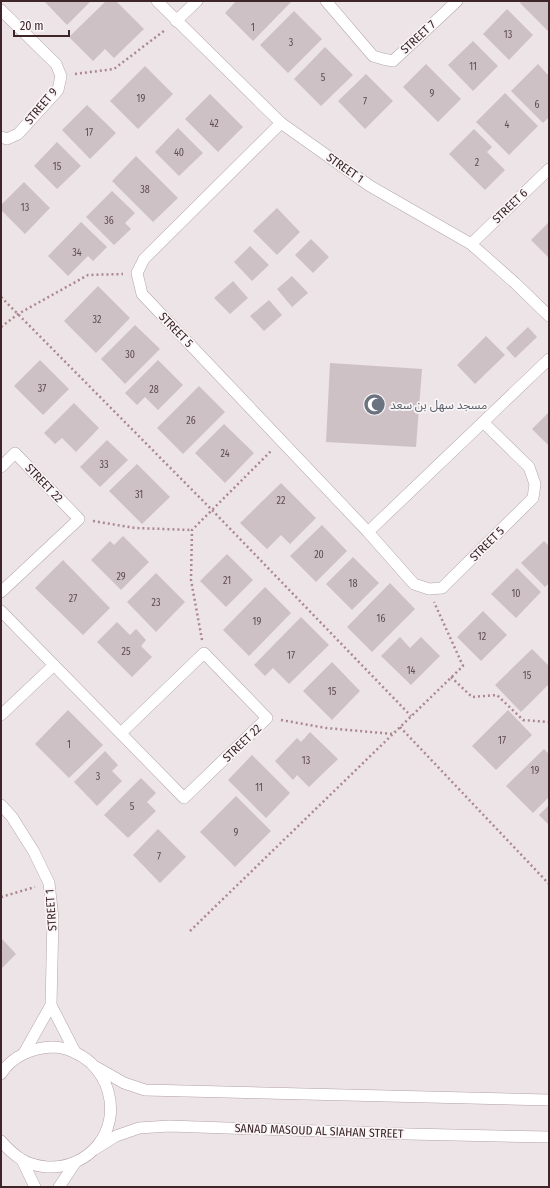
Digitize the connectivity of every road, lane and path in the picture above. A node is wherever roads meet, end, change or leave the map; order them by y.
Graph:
1 (157, 1) edge
2 (197, 1) edge
3 (457, 1) edge
4 (328, 2) edge
5 (1, 10) edge
6 (176, 21) junction
7 (61, 76) junction
8 (281, 124) junction
9 (1, 137) edge
10 (549, 168) edge
11 (471, 244) junction
12 (137, 273) junction
13 (1, 297) edge
14 (18, 314) junction
15 (549, 316) edge
16 (1, 327) edge
17 (549, 359) edge
18 (483, 422) junction
19 (282, 441) junction
20 (1, 467) edge
21 (212, 510) junction
22 (79, 518) junction
23 (192, 530) junction
24 (368, 532) junction
25 (428, 589) junction
26 (1, 592) edge
27 (1, 611) edge
28 (204, 653) junction
29 (54, 665) junction
30 (451, 677) junction
31 (1, 715) edge
32 (411, 716) junction
33 (268, 718) junction
34 (549, 722) edge
35 (400, 727) junction
36 (121, 733) junction
37 (393, 734) junction
38 (1, 805) edge
39 (49, 883) junction
40 (549, 884) edge
41 (1, 897) edge
42 (190, 931) dead end
43 (51, 1005) junction
44 (75, 1052) junction
45 (24, 1053) junction
46 (96, 1067) junction
47 (2, 1071) edge
48 (549, 1100) edge
49 (549, 1137) edge
50 (1, 1141) edge
51 (94, 1149) junction
52 (22, 1160) junction
53 (75, 1163) junction
54 (35, 1187) edge
55 (59, 1187) edge

1 - 6 street, STREET 1
2 - 6 street
3 - 4 street, STREET 7
5 - 7 street, STREET 9
6 - 7 path
6 - 8 street, STREET 1
7 - 9 street, STREET 9
8 - 11 street, STREET 1
8 - 12 street
10 - 11 street, STREET 6
11 - 15 street, STREET 1
12 - 14 path
12 - 19 street, STREET 5
13 - 14 path
14 - 16 path
14 - 21 path
17 - 18 street
18 - 24 street
18 - 25 street, STREET 5
19 - 21 path
19 - 24 street, STREET 5
20 - 22 street, STREET 22
21 - 23 path
21 - 32 path
22 - 23 path
22 - 26 street
23 - 28 path
24 - 25 street, STREET 5
25 - 30 path
27 - 29 street, STREET 22
28 - 33 street, STREET 22
28 - 36 street
29 - 31 street
29 - 36 street, STREET 22
30 - 32 path
30 - 34 path
32 - 35 path
33 - 36 street, STREET 22
33 - 37 path
35 - 37 path
35 - 40 path
37 - 42 path
38 - 39 street, STREET 1
39 - 41 path
39 - 43 street, STREET 1
43 - 44 street, STREET 1
43 - 45 street, STREET 1
44 - 45 street
44 - 46 street
45 - 47 street
46 - 48 street
46 - 51 street
49 - 51 street, SANAD MASOUD AL SIAHAN STREET
50 - 52 street
51 - 53 street
52 - 53 street
52 - 54 street
53 - 55 street

